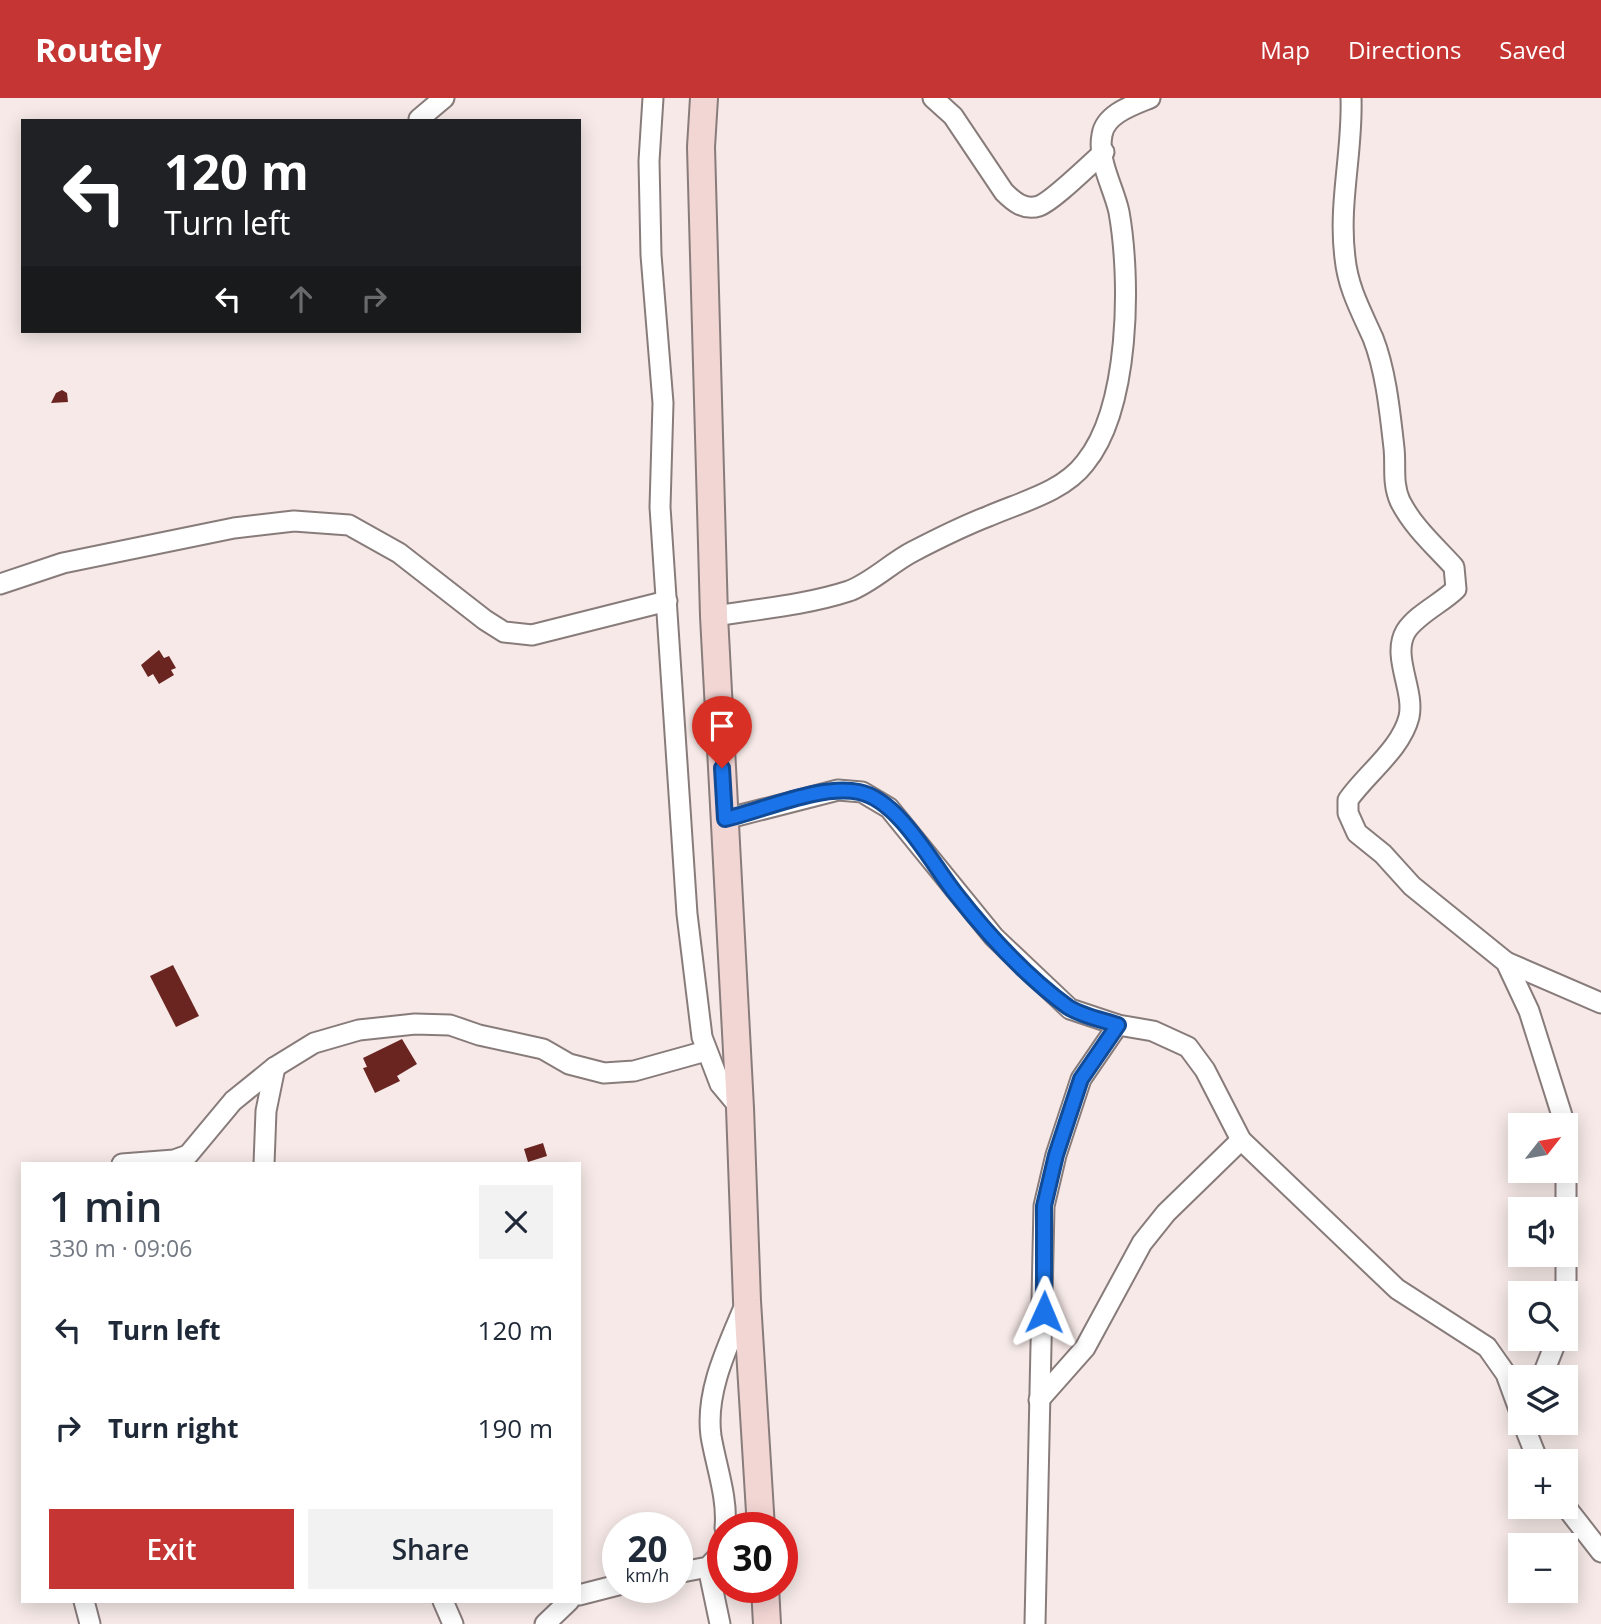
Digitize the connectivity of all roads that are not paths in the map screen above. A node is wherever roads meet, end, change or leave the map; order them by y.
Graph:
1 (444, 98) edge
2 (653, 98) edge
3 (704, 98) edge
4 (933, 98) edge
5 (1150, 98) edge
6 (1351, 98) edge
7 (419, 119) edge
8 (1104, 152) junction
9 (0, 584) edge
10 (667, 600) junction
11 (714, 616) junction
12 (725, 819) junction
13 (1506, 962) junction
14 (1601, 1003) edge
15 (1118, 1025) junction
16 (706, 1051) junction
17 (275, 1067) junction
18 (740, 1108) junction
19 (1560, 1113) edge
20 (1241, 1140) junction
21 (148, 1162) edge
22 (264, 1162) edge
23 (1566, 1183) edge
24 (1566, 1281) edge
25 (747, 1301) junction
26 (1508, 1379) edge
27 (1039, 1400) junction
28 (723, 1512) edge
29 (760, 1512) edge
30 (1575, 1519) edge
31 (1601, 1552) edge
32 (602, 1589) edge
33 (581, 1594) edge
34 (85, 1603) edge
35 (444, 1603) edge
36 (567, 1603) edge
37 (716, 1603) edge
38 (765, 1603) edge
39 (90, 1624) edge
40 (453, 1624) edge
41 (545, 1624) edge
42 (720, 1624) edge
43 (766, 1624) edge
44 (1035, 1624) edge

1 - 7 street
2 - 10 street
3 - 11 main road
4 - 8 street
5 - 8 street
6 - 13 street
8 - 11 street
9 - 10 street
10 - 16 street
11 - 12 main road
12 - 15 street
12 - 18 main road
13 - 14 street
13 - 19 street
15 - 20 street
15 - 27 street
16 - 17 street
16 - 18 street
17 - 21 street
17 - 22 street
18 - 25 main road
20 - 26 street
20 - 27 street
23 - 24 street
25 - 28 street
25 - 29 main road
27 - 44 street
30 - 31 street
32 - 33 street
34 - 39 street
35 - 40 street
36 - 41 street
37 - 42 street
38 - 43 main road

